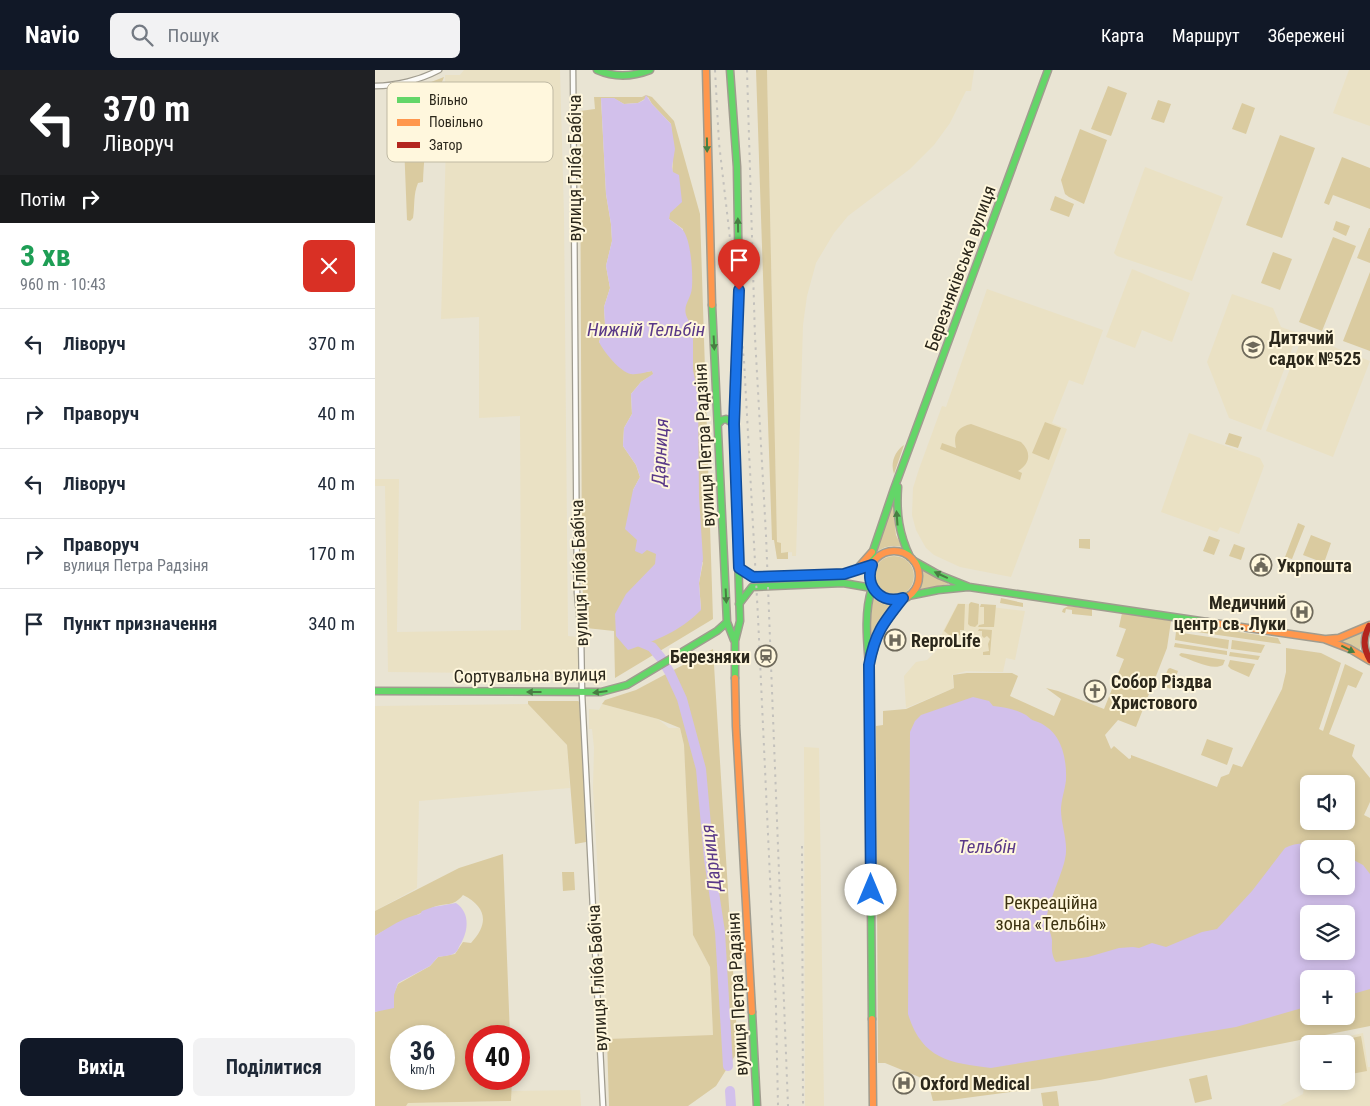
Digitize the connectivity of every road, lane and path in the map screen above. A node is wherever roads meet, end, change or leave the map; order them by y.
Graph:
1 (439, 70) edge
2 (573, 70) edge
3 (597, 70) edge
4 (649, 70) edge
5 (706, 70) edge
6 (730, 70) edge
7 (1048, 70) edge
8 (407, 82) edge
9 (718, 424) junction
10 (734, 424) junction
11 (899, 476) junction
12 (873, 551) junction
13 (912, 559) junction
14 (872, 565) junction
15 (739, 568) junction
16 (853, 572) junction
17 (850, 584) junction
18 (969, 587) junction
19 (872, 588) junction
20 (905, 597) junction
21 (868, 599) junction
22 (739, 604) junction
23 (727, 622) junction
24 (1370, 625) edge
25 (1324, 639) junction
26 (735, 641) junction
27 (1370, 660) edge
28 (869, 665) junction
29 (375, 691) edge
30 (582, 693) junction
31 (603, 1106) edge
32 (757, 1106) edge
33 (873, 1106) edge

1 - 8 street
2 - 30 street, вулиця Гліба Бабіча
3 - 4 street
5 -> 9 street, вулиця Петра Радзіня
10 -> 6 street, вулиця Петра Радзіня
7 - 11 street, Березняківська вулиця
9 - 10 street
9 -> 23 street, вулиця Петра Радзіня
10 - 15 street, вулиця Петра Радзіня
11 - 12 street, Березняківська вулиця
13 -> 11 street, Березняківська вулиця
12 - 14 street, Березняківська вулиця
12 - 16 street
13 - 14 street
18 -> 13 street
13 - 20 street
14 - 16 street
14 - 19 street
15 - 16 street
15 - 22 street, вулиця Петра Радзіня
17 - 19 street
17 - 21 street
17 - 22 street
18 - 20 street
18 - 25 street
19 - 20 street
19 - 21 street
20 - 28 street
21 - 28 street
22 - 26 street, вулиця Петра Радзіня
23 - 26 street, вулиця Петра Радзіня
23 -> 30 street, Сортувальна вулиця
24 - 25 street
24 - 27 street
25 -> 27 street
26 - 32 street, вулиця Петра Радзіня
28 - 33 street
30 -> 29 street, Сортувальна вулиця
30 - 31 street, вулиця Гліба Бабіча

